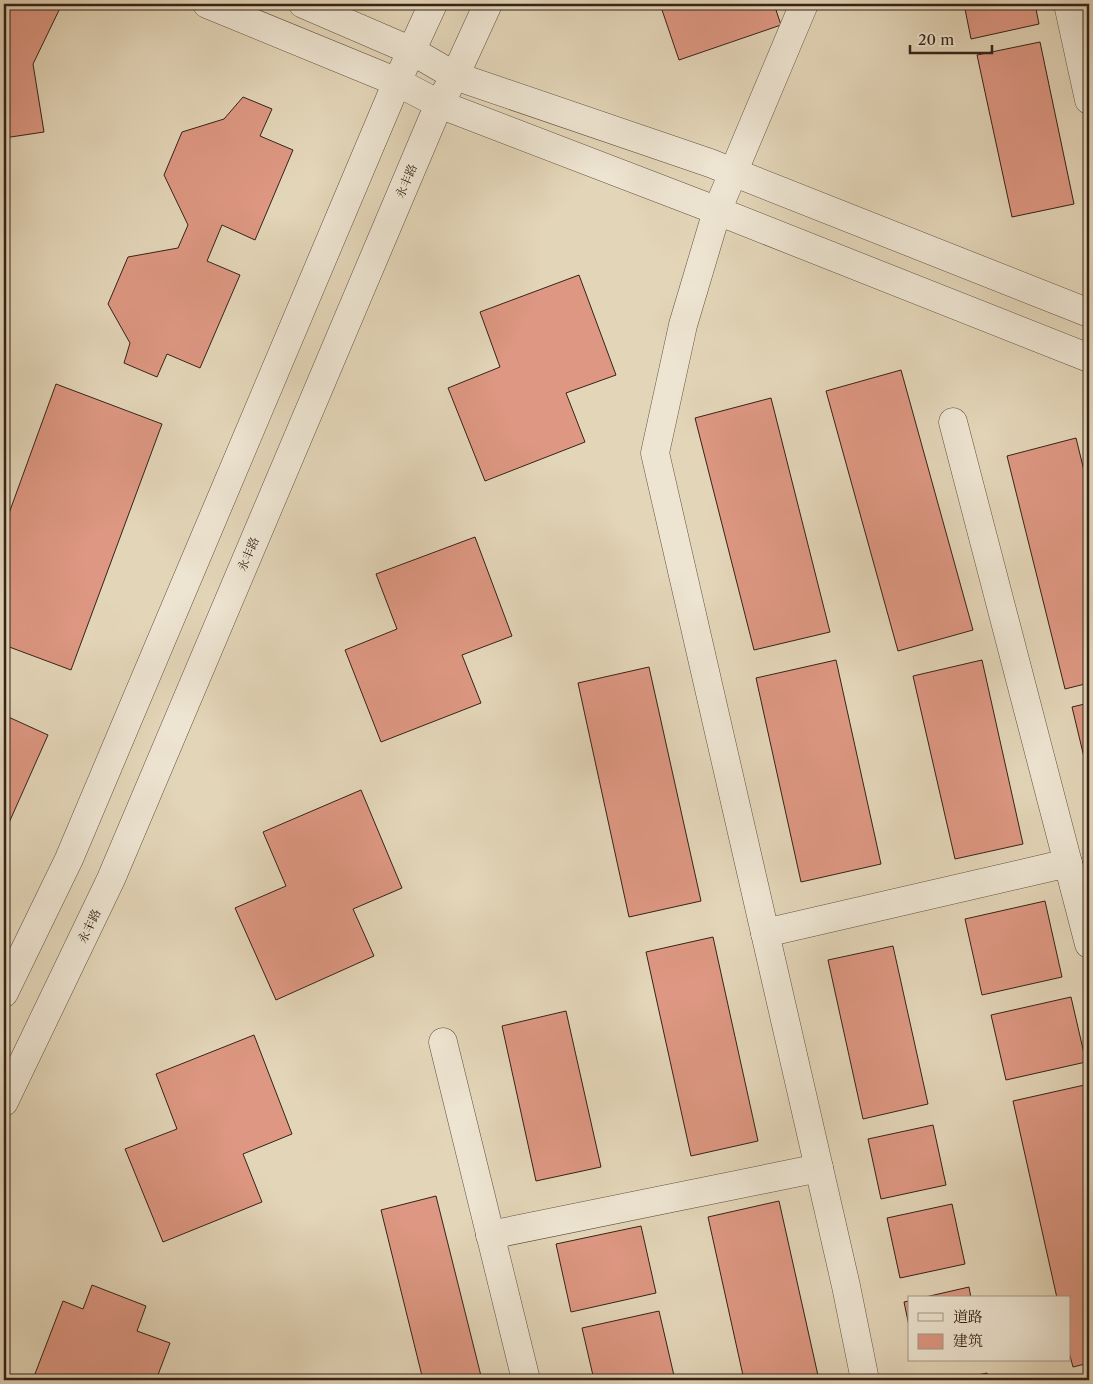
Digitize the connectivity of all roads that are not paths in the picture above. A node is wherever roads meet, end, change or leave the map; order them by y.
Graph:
1 (207, 4) edge
2 (303, 4) edge
3 (433, 4) edge
4 (488, 4) edge
5 (804, 4) edge
6 (1068, 4) edge
7 (412, 51) junction
8 (455, 76) junction
9 (397, 82) junction
10 (1089, 100) edge
11 (439, 104) junction
12 (733, 173) junction
13 (717, 211) junction
14 (1089, 313) edge
15 (1089, 358) edge
16 (952, 422) dead end
17 (1068, 863) junction
18 (765, 933) junction
19 (1089, 944) edge
20 (4, 993) edge
21 (443, 1042) dead end
22 (4, 1102) edge
23 (819, 1168) junction
24 (490, 1234) junction
25 (526, 1380) edge
26 (865, 1380) edge

1 - 9 street
2 - 7 street
3 - 7 street
4 - 8 street, 永丰路
5 - 12 street
6 - 10 street
7 - 8 street
7 - 9 street
8 - 11 street, 永丰路
8 - 12 street
9 - 11 street
9 - 20 street
11 - 13 street
11 - 22 street, 永丰路
12 - 13 street
12 - 14 street
13 - 15 street
13 - 18 street
16 - 17 street
17 - 18 street
17 - 19 street
18 - 23 street
21 - 24 street
23 - 24 street
23 - 26 street
24 - 25 street

